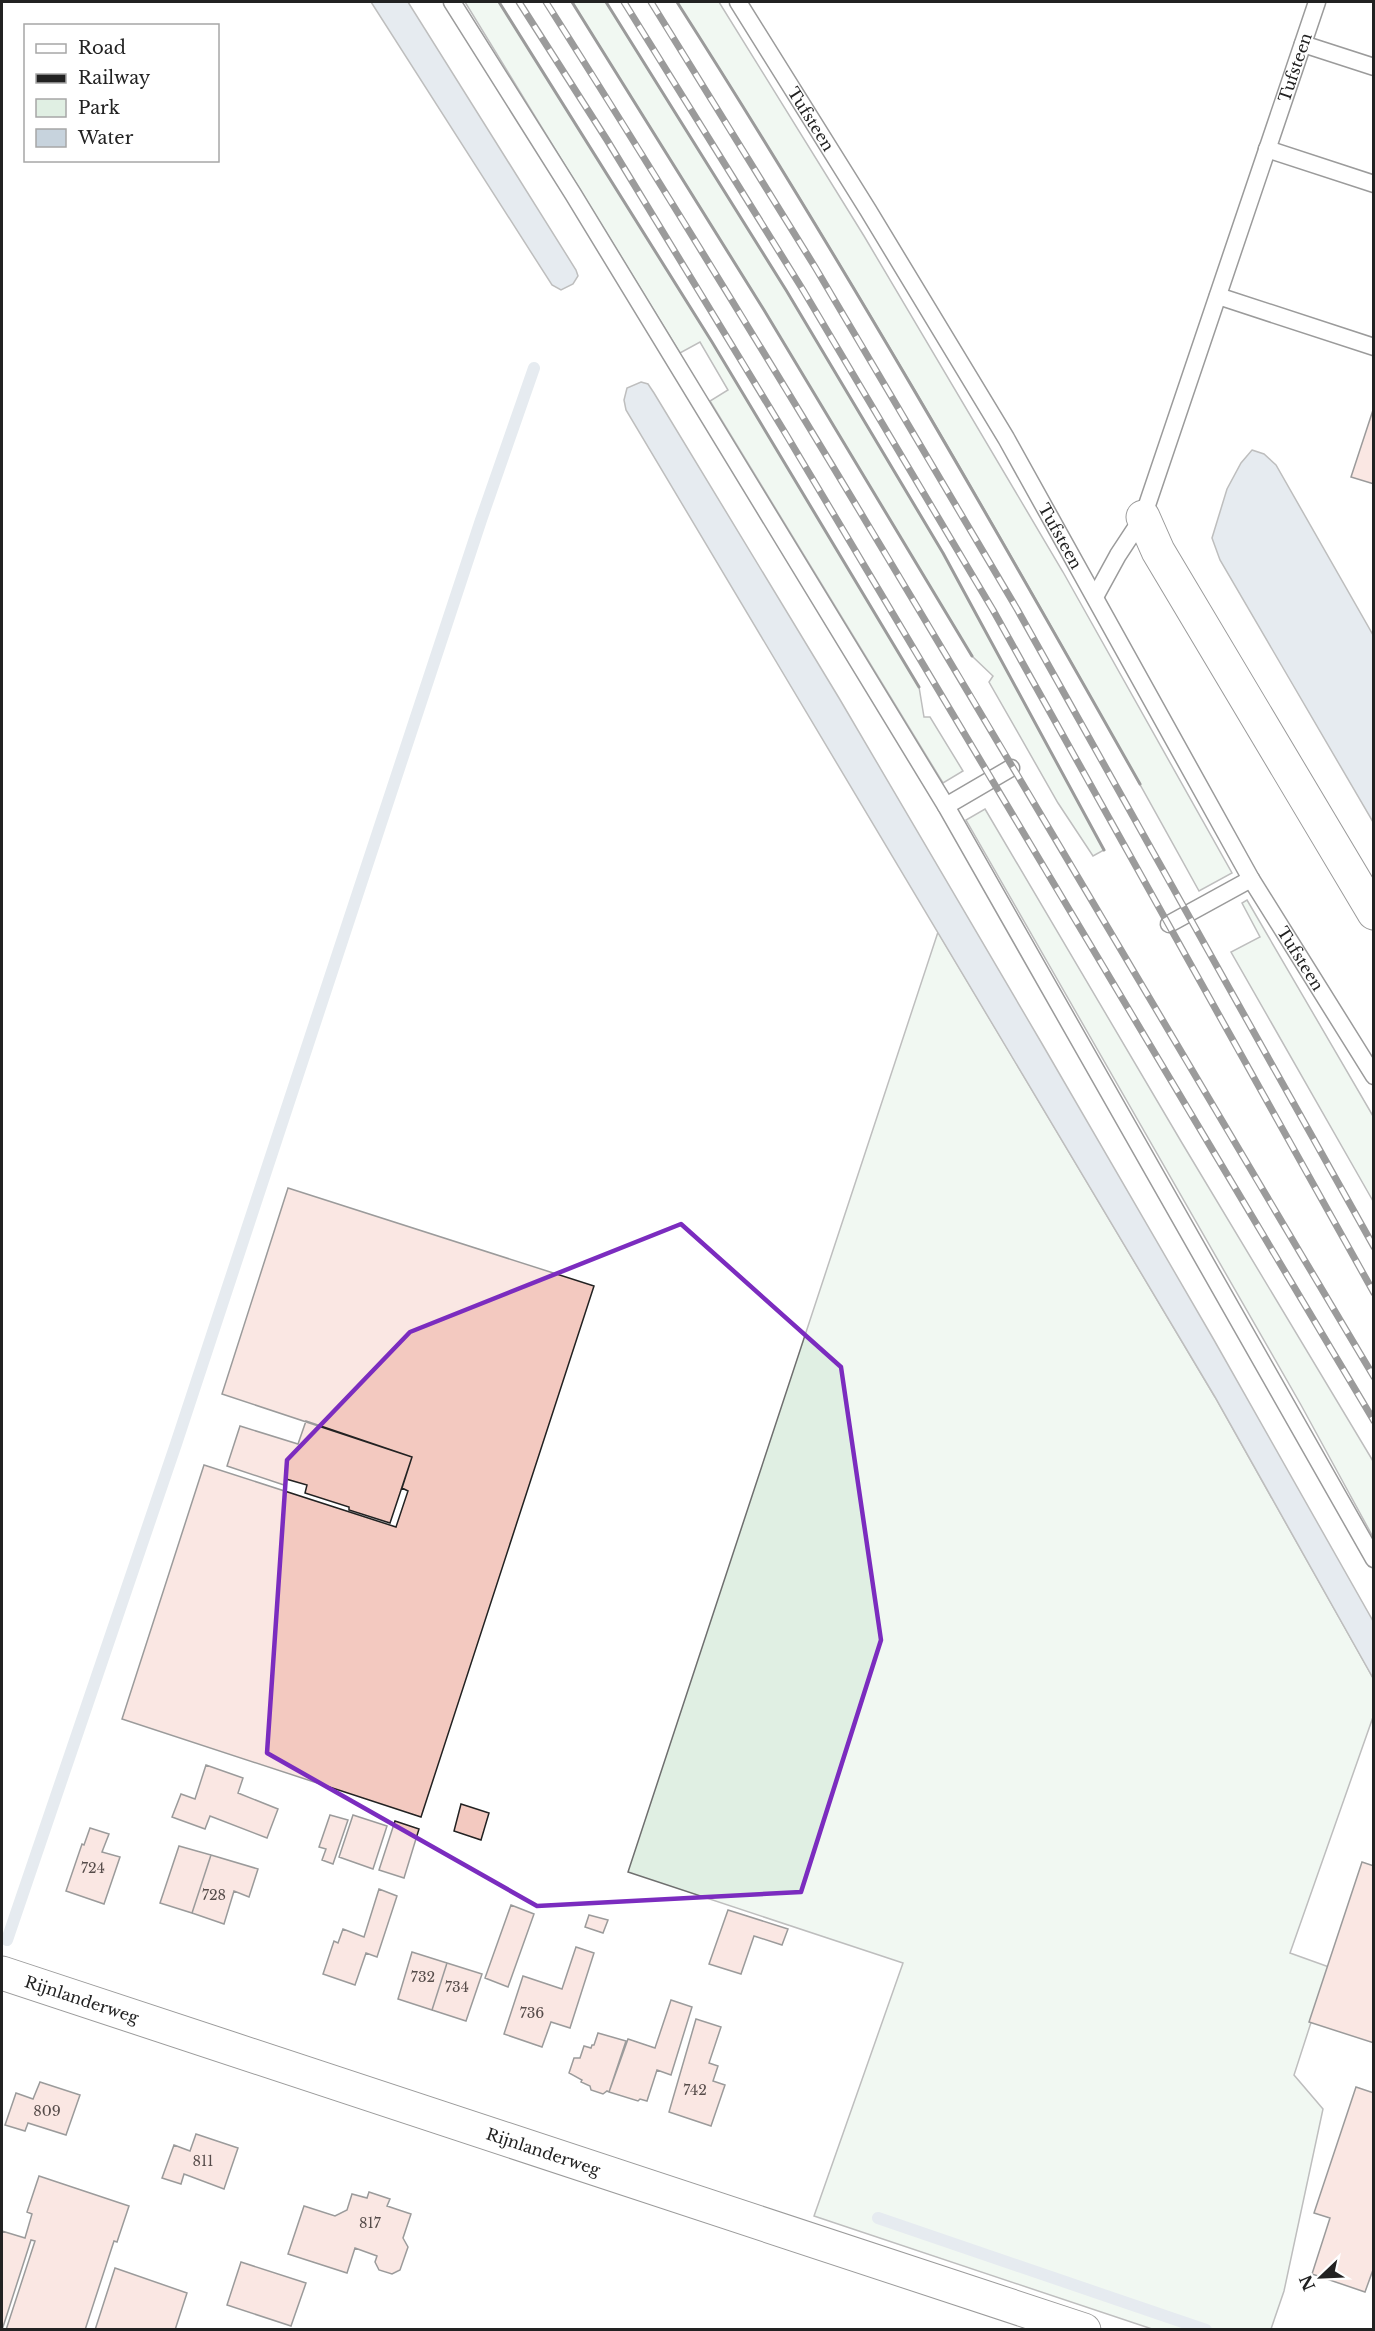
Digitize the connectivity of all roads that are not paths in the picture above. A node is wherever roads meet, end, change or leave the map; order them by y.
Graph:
1 (452, 2) edge
2 (738, 2) edge
3 (1317, 2) edge
4 (1303, 44) junction
5 (1374, 67) edge
6 (1267, 149) junction
7 (1374, 184) edge
8 (1218, 296) junction
9 (1374, 347) edge
10 (1143, 517) junction
11 (1095, 597) junction
12 (1011, 768) dead end
13 (946, 806) junction
14 (1251, 879) junction
15 (1374, 913) edge
16 (1168, 924) dead end
17 (1374, 1076) edge
18 (1374, 1559) edge
19 (2, 1973) edge
20 (1084, 2330) edge

1 - 13 lane
2 - 11 lane, Tufsteen
3 - 4 lane, Tufsteen
4 - 5 lane
4 - 6 lane, Tufsteen
6 - 7 lane
6 - 8 lane, Tufsteen
8 - 9 lane
8 - 10 lane, Tufsteen
10 - 11 lane, Tufsteen
10 - 15 street
11 - 14 lane, Tufsteen
12 - 13 lane
13 - 18 lane
14 - 16 lane
14 - 17 lane, Tufsteen
19 - 20 street, Rijnlanderweg

